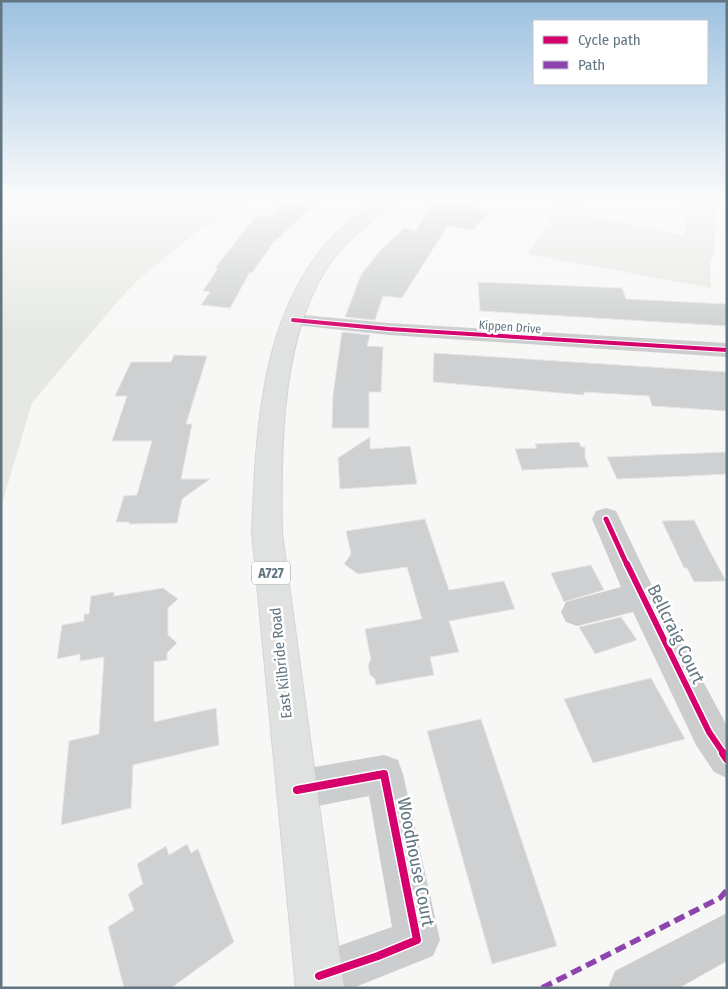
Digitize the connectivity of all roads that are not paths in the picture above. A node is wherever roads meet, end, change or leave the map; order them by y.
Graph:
1 (337, 243) edge
2 (292, 320) junction
3 (727, 350) edge
4 (606, 519) dead end
5 (641, 596) junction
6 (577, 612) dead end
7 (727, 758) edge
8 (297, 790) junction
9 (727, 936) edge
10 (319, 982) edge
11 (632, 988) edge

1 - 2 main road, East Kilbride Road / A727
2 - 3 street, Kippen Drive
2 - 8 main road, East Kilbride Road / A727
4 - 5 street, Bellcraig Court
5 - 6 street
5 - 7 street, Bellcraig Court
8 - 10 main road, East Kilbride Road / A727
8 - 10 street, Woodhouse Court
9 - 11 street

